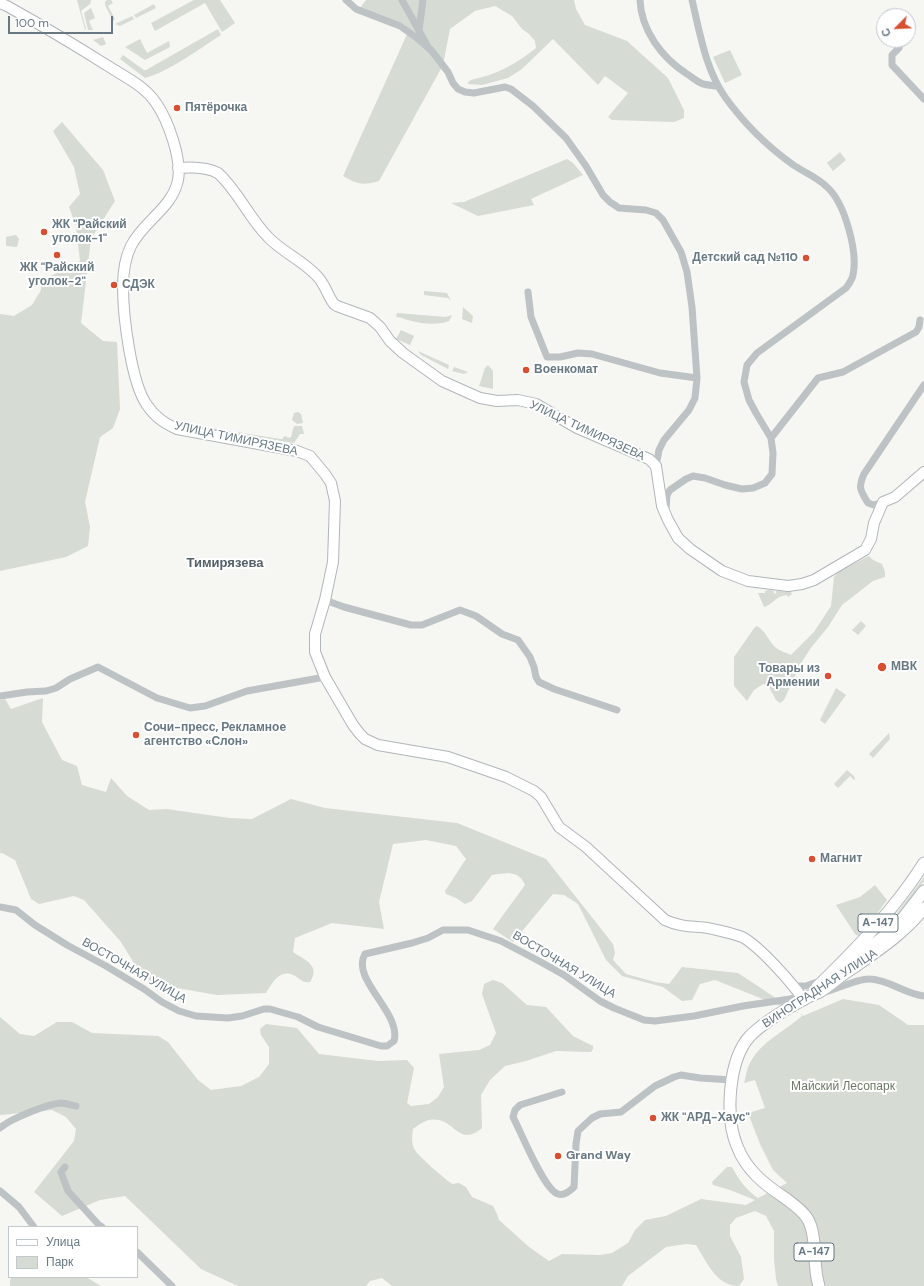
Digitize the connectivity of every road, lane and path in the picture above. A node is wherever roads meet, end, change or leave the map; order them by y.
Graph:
1 (346, 0) edge
2 (402, 0) edge
3 (423, 0) edge
4 (640, 0) edge
5 (692, 0) edge
6 (0, 4) edge
7 (419, 31) junction
8 (899, 48) dead end
9 (430, 50) junction
10 (718, 86) junction
11 (924, 99) edge
12 (178, 168) junction
13 (528, 292) dead end
14 (920, 320) dead end
15 (697, 378) junction
16 (924, 385) edge
17 (771, 438) junction
18 (656, 466) junction
19 (924, 472) edge
20 (883, 502) junction
21 (668, 520) junction
22 (325, 600) junction
23 (326, 676) junction
24 (0, 696) edge
25 (617, 710) dead end
26 (924, 863) edge
27 (924, 891) edge
28 (0, 907) edge
29 (924, 908) edge
30 (825, 978) junction
31 (793, 986) junction
32 (924, 996) edge
33 (805, 997) junction
34 (732, 1080) junction
35 (562, 1092) dead end
36 (76, 1106) dead end
37 (0, 1128) edge
38 (65, 1167) dead end
39 (0, 1191) edge
40 (33, 1226) edge
41 (100, 1226) edge
42 (138, 1253) edge
43 (172, 1286) edge
44 (819, 1286) edge

1 - 9 street, УЛИЦА ТИМИРЯЗЕВА
2 - 7 street
3 - 7 street
4 - 10 street
5 - 10 street
6 - 12 street, УЛИЦА ТИМИРЯЗЕВА
7 - 9 street
8 - 11 street
9 - 15 street, УЛИЦА ТИМИРЯЗЕВА
10 - 17 street
12 - 18 street, УЛИЦА ТИМИРЯЗЕВА
12 - 22 street, УЛИЦА ТИМИРЯЗЕВА
13 - 15 street
14 - 17 street
15 - 18 street, УЛИЦА ТИМИРЯЗЕВА
16 - 20 street
17 - 21 street, УЛИЦА ТИМИРЯЗЕВА
18 - 21 street, УЛИЦА ТИМИРЯЗЕВА
19 - 20 street
20 - 21 street, УЛИЦА ТИМИРЯЗЕВА
22 - 23 street, УЛИЦА ТИМИРЯЗЕВА
22 - 25 street
23 - 24 street
23 - 31 street, УЛИЦА ТИМИРЯЗЕВА
26 - 30 main road, А-147
27 - 33 main road, А-147
28 - 33 street, ВОСТОЧНАЯ УЛИЦА
29 - 33 main road, ВИНОГРАДНАЯ УЛИЦА / А-147
30 - 31 street
30 - 33 main road, А-147
31 - 33 street, УЛИЦА ТИМИРЯЗЕВА
32 - 33 street
33 - 34 main road, ВИНОГРАДНАЯ УЛИЦА / А-147
34 - 35 street
34 - 44 main road, ВИНОГРАДНАЯ УЛИЦА / А-147
36 - 37 street
38 - 41 street
39 - 40 street
42 - 43 street

